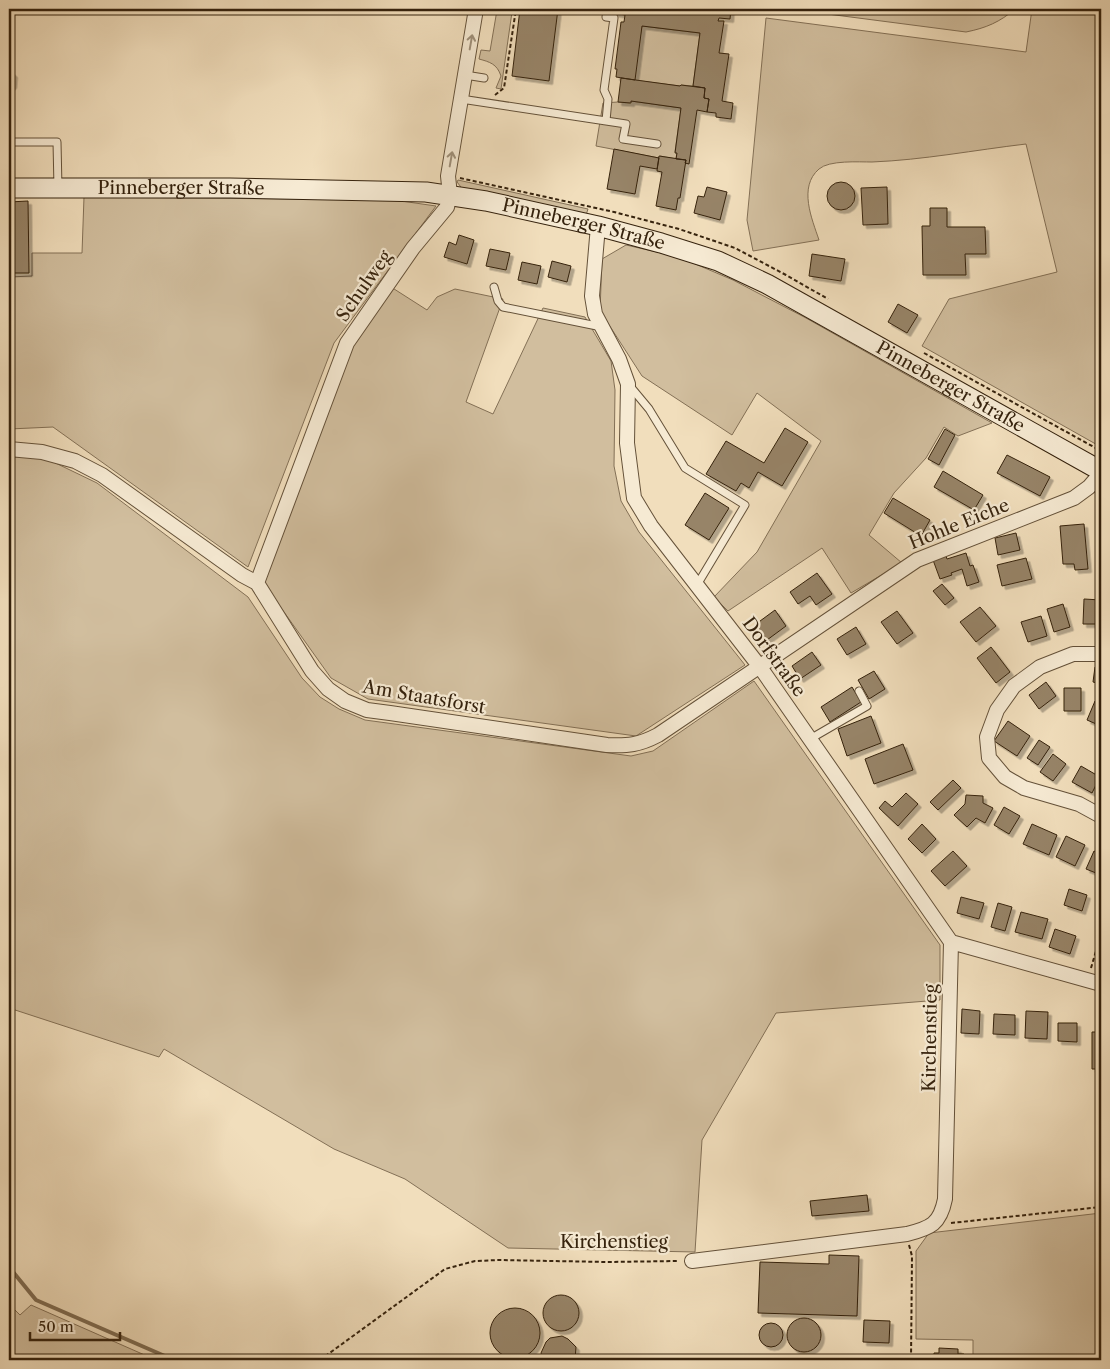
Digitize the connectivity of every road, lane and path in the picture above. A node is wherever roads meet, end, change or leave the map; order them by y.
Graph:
1 (476, 9) edge
2 (607, 9) edge
3 (465, 75) junction
4 (484, 78) dead end
5 (461, 98) junction
6 (606, 121) junction
7 (9, 142) edge
8 (657, 144) dead end
9 (9, 188) edge
10 (58, 188) junction
11 (450, 195) junction
12 (598, 226) junction
13 (494, 287) dead end
14 (602, 327) junction
15 (628, 384) junction
16 (9, 449) edge
17 (1101, 472) edge
18 (257, 583) junction
19 (697, 586) junction
20 (1101, 654) edge
21 (760, 667) junction
22 (859, 691) dead end
23 (810, 739) junction
24 (1101, 816) edge
25 (1101, 934) edge
26 (951, 942) junction
27 (1086, 980) junction
28 (1101, 984) edge
29 (1101, 1207) edge
30 (936, 1223) junction
31 (907, 1234) junction
32 (692, 1261) joint
33 (320, 1360) edge
34 (911, 1360) edge

3 -> 1 street
2 - 6 lane
3 - 4 lane
3 - 5 street
5 - 6 lane
11 -> 5 street
6 - 8 lane
7 - 10 lane
9 - 10 main road, Pinneberger Straße
10 - 11 main road, Pinneberger Straße
11 - 12 main road, Pinneberger Straße
11 - 18 street, Schulweg
12 - 14 street, Dorfstraße
12 - 17 main road, Pinneberger Straße
13 - 14 lane
14 - 15 street, Dorfstraße
15 - 19 street, Dorfstraße
15 - 19 lane
16 - 18 street, Am Staatsforst
17 - 21 street, Hohle Eiche
18 - 21 street, Am Staatsforst
19 - 21 street, Dorfstraße
20 - 24 street
21 - 23 street, Dorfstraße
22 - 23 lane
23 - 26 street, Dorfstraße
25 - 27 path
26 - 27 street
26 - 30 street, Kirchenstieg
27 - 28 street
29 - 30 path
30 - 31 street, Kirchenstieg
31 - 32 street, Kirchenstieg
31 - 34 path
32 - 33 path, Kirchenstieg

